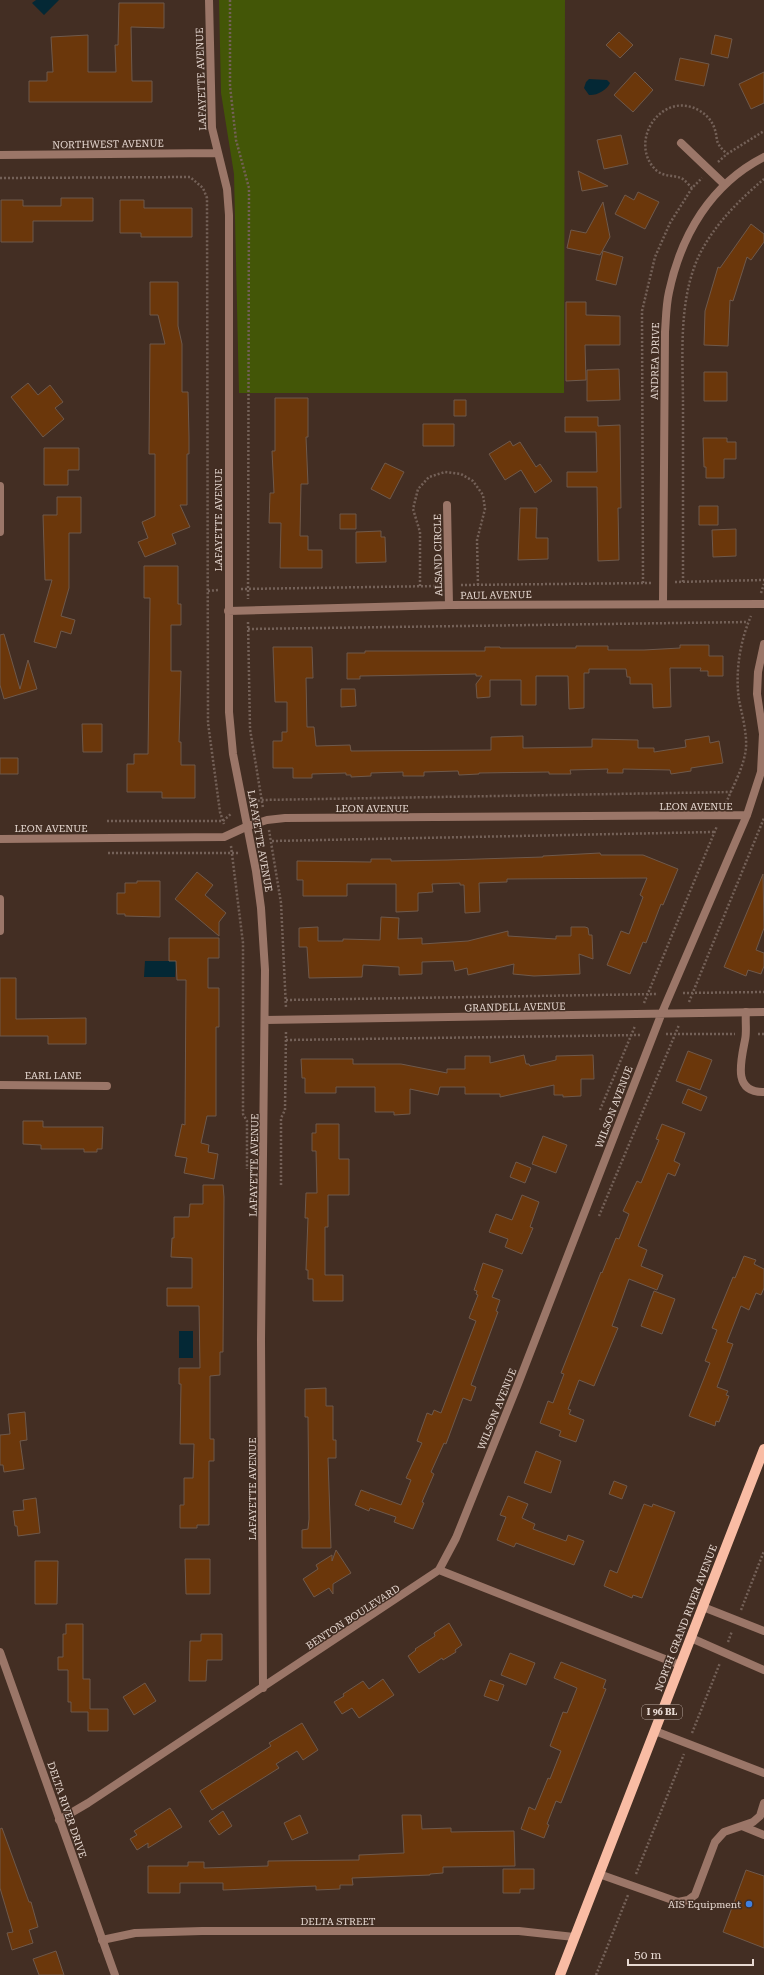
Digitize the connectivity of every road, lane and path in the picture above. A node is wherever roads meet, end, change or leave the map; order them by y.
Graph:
1 (209, 0) edge
2 (230, 0) edge
3 (682, 142) dead end
4 (217, 153) junction
5 (0, 155) edge
6 (764, 156) edge
7 (0, 178) edge
8 (764, 179) edge
9 (724, 184) junction
10 (0, 486) edge
11 (447, 505) dead end
12 (0, 532) edge
13 (764, 580) edge
14 (663, 582) junction
15 (683, 582) junction
16 (764, 584) edge
17 (448, 586) junction
18 (248, 589) junction
19 (228, 590) junction
20 (208, 591) junction
21 (663, 603) junction
22 (760, 604) edge
23 (449, 605) junction
24 (248, 609) junction
25 (228, 611) junction
26 (748, 622) junction
27 (248, 629) junction
28 (764, 644) edge
29 (731, 792) junction
30 (261, 800) junction
31 (243, 804) junction
32 (721, 815) junction
33 (747, 815) junction
34 (267, 820) junction
35 (107, 821) dead end
36 (223, 821) junction
37 (248, 826) junction
38 (714, 832) junction
39 (228, 837) junction
40 (0, 839) edge
41 (272, 840) junction
42 (108, 853) dead end
43 (232, 853) junction
44 (253, 853) junction
45 (274, 853) junction
46 (0, 899) edge
47 (0, 931) edge
48 (764, 992) edge
49 (648, 994) junction
50 (670, 994) junction
51 (286, 1000) junction
52 (746, 1012) junction
53 (764, 1012) edge
54 (639, 1015) junction
55 (661, 1015) junction
56 (265, 1020) junction
57 (286, 1020) junction
58 (653, 1034) junction
59 (745, 1034) junction
60 (764, 1034) edge
61 (631, 1035) junction
62 (286, 1040) junction
63 (0, 1085) edge
64 (107, 1086) dead end
65 (764, 1092) edge
66 (600, 1110) dead end
67 (247, 1169) dead end
68 (281, 1185) dead end
69 (764, 1449) edge
70 (760, 1472) edge
71 (764, 1551) edge
72 (439, 1570) junction
73 (703, 1607) junction
74 (737, 1620) junction
75 (764, 1631) edge
76 (691, 1638) junction
77 (0, 1652) edge
78 (724, 1652) junction
79 (680, 1665) junction
80 (764, 1670) edge
81 (263, 1688) junction
82 (655, 1731) junction
83 (688, 1743) junction
84 (764, 1773) edge
85 (764, 1803) edge
86 (59, 1820) junction
87 (742, 1826) junction
88 (764, 1835) edge
89 (599, 1874) junction
90 (632, 1886) junction
91 (574, 1937) junction
92 (102, 1940) junction
93 (115, 1975) edge
94 (560, 1975) edge
95 (596, 1975) edge

1 - 4 street, LAFAYETTE AVENUE
2 - 18 path
3 - 9 street
4 - 5 street, NORTHWEST AVENUE
4 - 19 street, LAFAYETTE AVENUE
6 - 9 street, ANDREA DRIVE
7 - 20 path
8 - 15 path
9 - 14 street, ANDREA DRIVE
10 - 12 street
11 - 17 street, ALSAND CIRCLE
13 - 15 path
14 - 15 path
14 - 17 path
14 - 21 street, ANDREA DRIVE
16 - 22 path
17 - 18 path
17 - 23 street, ALSAND CIRCLE
18 - 19 path
18 - 24 path
19 - 20 path
19 - 25 street, LAFAYETTE AVENUE
20 - 36 path
21 - 22 street, PAUL AVENUE
21 - 23 street, PAUL AVENUE
22 - 26 path
23 - 24 street, PAUL AVENUE
24 - 25 street, PAUL AVENUE
24 - 27 path
25 - 31 street, LAFAYETTE AVENUE
26 - 27 path
26 - 29 path
27 - 30 path
28 - 33 street, WILSON AVENUE
29 - 30 path
29 - 32 path
30 - 31 path
30 - 34 path
31 - 36 path
31 - 37 street, LAFAYETTE AVENUE
32 - 33 street, LEON AVENUE
32 - 34 street, LEON AVENUE
32 - 38 path
33 - 50 street, WILSON AVENUE
34 - 37 street, LEON AVENUE
34 - 41 path
35 - 36 path
36 - 39 path
37 - 39 street, LEON AVENUE
37 - 44 street, LAFAYETTE AVENUE
38 - 41 path
38 - 49 path
39 - 40 street, LEON AVENUE
39 - 43 path
41 - 45 path
42 - 43 path
43 - 44 path
43 - 67 path
44 - 45 path
44 - 56 street, LAFAYETTE AVENUE
45 - 51 path
46 - 47 street
48 - 50 path
49 - 50 path
49 - 51 path
49 - 54 path
50 - 55 street, WILSON AVENUE
51 - 57 path
52 - 53 street, GRANDELL AVENUE
52 - 55 street, GRANDELL AVENUE
52 - 59 street
54 - 55 street, GRANDELL AVENUE
54 - 57 street, GRANDELL AVENUE
54 - 61 path
55 - 58 street, WILSON AVENUE
56 - 57 street, GRANDELL AVENUE
56 - 81 street, LAFAYETTE AVENUE
57 - 62 path
58 - 59 path
58 - 61 path
58 - 72 street, WILSON AVENUE
59 - 60 path
59 - 65 street
61 - 62 path
61 - 66 path
62 - 68 path
63 - 64 street, EARL LANE
69 - 70 main road, NORTH GRAND RIVER AVENUE / I 96 BL
70 - 73 main road, NORTH GRAND RIVER AVENUE / I 96 BL
71 - 74 path
72 - 79 street
72 - 81 street, BENTON BOULEVARD
73 - 74 street
73 - 76 main road, NORTH GRAND RIVER AVENUE / I 96 BL
74 - 75 street
74 - 78 path
76 - 78 street
76 - 79 main road, NORTH GRAND RIVER AVENUE / I 96 BL
77 - 86 street, DELTA RIVER DRIVE
78 - 80 street
78 - 83 path
79 - 82 main road, NORTH GRAND RIVER AVENUE / I 96 BL
81 - 86 street, BENTON BOULEVARD
82 - 83 street
82 - 89 main road, NORTH GRAND RIVER AVENUE / I 96 BL
83 - 84 street
83 - 90 path
85 - 87 street
86 - 92 street, DELTA RIVER DRIVE
87 - 88 street
87 - 90 street
89 - 90 street
89 - 91 main road, NORTH GRAND RIVER AVENUE / I 96 BL
90 - 95 path
91 - 92 street, DELTA STREET
91 - 94 main road, NORTH GRAND RIVER AVENUE / I 96 BL
92 - 93 street, DELTA RIVER DRIVE

